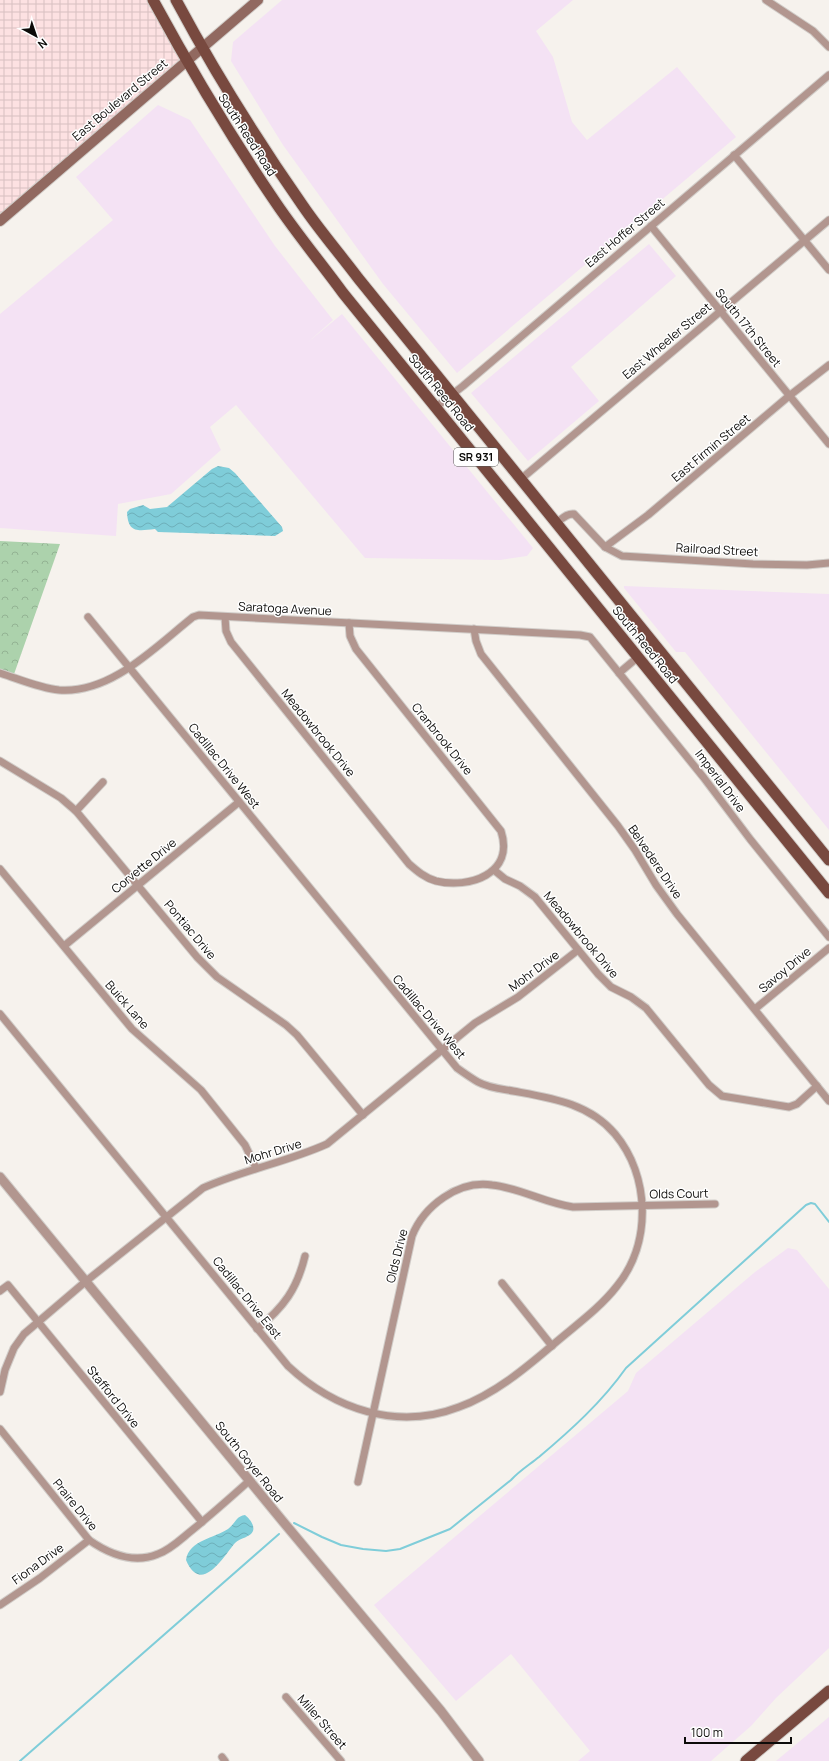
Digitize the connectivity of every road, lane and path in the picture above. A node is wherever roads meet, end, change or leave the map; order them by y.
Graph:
1 (153, 0) edge
2 (176, 0) edge
3 (258, 0) edge
4 (766, 0) edge
5 (201, 48) junction
6 (829, 48) edge
7 (186, 61) junction
8 (829, 75) edge
9 (734, 155) junction
10 (829, 220) edge
11 (0, 221) edge
12 (650, 226) junction
13 (804, 240) junction
14 (829, 270) edge
15 (720, 311) junction
16 (829, 365) edge
17 (452, 395) junction
18 (789, 396) junction
19 (436, 406) junction
20 (829, 444) edge
21 (521, 479) junction
22 (556, 523) junction
23 (605, 547) junction
24 (829, 563) edge
25 (88, 617) dead end
26 (225, 617) junction
27 (349, 623) junction
28 (474, 629) junction
29 (592, 639) joint
30 (638, 657) junction
31 (129, 668) junction
32 (619, 672) junction
33 (0, 673) edge
34 (0, 761) edge
35 (103, 782) dead end
36 (239, 802) junction
37 (76, 811) junction
38 (829, 860) edge
39 (0, 869) edge
40 (494, 870) junction
41 (138, 885) junction
42 (829, 893) edge
43 (829, 937) edge
44 (64, 946) junction
45 (829, 948) edge
46 (578, 950) junction
47 (756, 1009) junction
48 (0, 1014) edge
49 (442, 1051) junction
50 (817, 1086) junction
51 (829, 1101) edge
52 (363, 1115) junction
53 (256, 1168) junction
54 (0, 1177) edge
55 (715, 1204) dead end
56 (643, 1205) junction
57 (166, 1216) junction
58 (305, 1256) dead end
59 (85, 1282) junction
60 (502, 1283) dead end
61 (0, 1291) edge
62 (38, 1323) junction
63 (257, 1329) junction
64 (552, 1346) junction
65 (0, 1392) edge
66 (373, 1414) junction
67 (0, 1429) edge
68 (249, 1481) junction
69 (358, 1482) dead end
70 (202, 1522) junction
71 (89, 1540) junction
72 (0, 1605) edge
73 (829, 1691) edge
74 (286, 1697) dead end
75 (341, 1761) edge
76 (480, 1761) edge
77 (746, 1761) edge

1 - 7 main road, South Reed Road / SR 931
2 - 5 main road, South Reed Road / SR 931
3 - 5 main road, East Boulevard Street
4 - 6 street
5 - 7 main road, East Boulevard Street
5 - 17 main road, South Reed Road / SR 931
7 - 11 main road, East Boulevard Street
7 - 19 main road, South Reed Road / SR 931
8 - 9 street, East Hoffer Street
9 - 12 street, East Hoffer Street
9 - 13 street
10 - 13 street, East Wheeler Street
12 - 15 street, South 17th Street
12 - 17 street, East Hoffer Street
13 - 14 street
13 - 15 street, East Wheeler Street
15 - 18 street, South 17th Street
15 - 21 street, East Wheeler Street
16 - 18 street, East Firmin Street
17 - 19 street, East Hoffer Street
17 - 21 main road, South Reed Road / SR 931
18 - 20 street, South 17th Street
18 - 23 street, East Firmin Street
19 - 30 main road, South Reed Road / SR 931
21 - 22 main road, South Reed Road / SR 931
22 - 23 street, Railroad Street
22 - 38 main road, South Reed Road / SR 931
23 - 24 street, Railroad Street
25 - 31 street, Cadillac Drive West
26 - 27 street, Saratoga Avenue
26 - 31 street, Saratoga Avenue
26 - 40 street, Meadowbrook Drive
27 - 28 street, Saratoga Avenue
27 - 40 street, Cranbrook Drive
28 - 29 street, Saratoga Avenue
28 - 47 street, Belvedere Drive
29 - 32 street, Imperial Drive
30 - 32 street
30 - 42 main road, South Reed Road / SR 931
31 - 33 street, Saratoga Avenue
31 - 36 street, Cadillac Drive West
32 - 43 street, Imperial Drive
34 - 37 street, Pontiac Drive
35 - 37 street
36 - 41 street, Corvette Drive
36 - 49 street, Cadillac Drive West
37 - 41 street, Pontiac Drive
39 - 44 street, Buick Lane
40 - 46 street, Meadowbrook Drive
41 - 44 street, Corvette Drive
41 - 52 street, Pontiac Drive
44 - 53 street, Buick Lane
45 - 47 street, Savoy Drive
46 - 49 street, Mohr Drive
46 - 50 street, Meadowbrook Drive
47 - 50 street, Belvedere Drive
48 - 57 street, Cadillac Drive East
49 - 52 street, Mohr Drive
49 - 56 street, Cadillac Drive West
50 - 51 street, Belvedere Drive
52 - 53 street, Mohr Drive
53 - 57 street, Mohr Drive
54 - 59 street, South Goyer Road
55 - 56 street, Olds Court
56 - 64 street, Cadillac Drive West
56 - 66 street, Olds Drive
57 - 59 street, Mohr Drive
57 - 63 street, Cadillac Drive East
58 - 63 street
59 - 62 street, Mohr Drive
59 - 68 street, South Goyer Road
60 - 64 street
61 - 62 street, Stafford Drive
62 - 65 street, Mohr Drive
62 - 70 street, Stafford Drive
63 - 66 street, Cadillac Drive East
64 - 66 street, Cadillac Drive East
66 - 69 street
67 - 71 street, Praire Drive
68 - 70 street, Praire Drive
68 - 76 street, South Goyer Road
70 - 71 street, Praire Drive
71 - 72 street, Fiona Drive
73 - 77 main road
74 - 75 street, Miller Street

